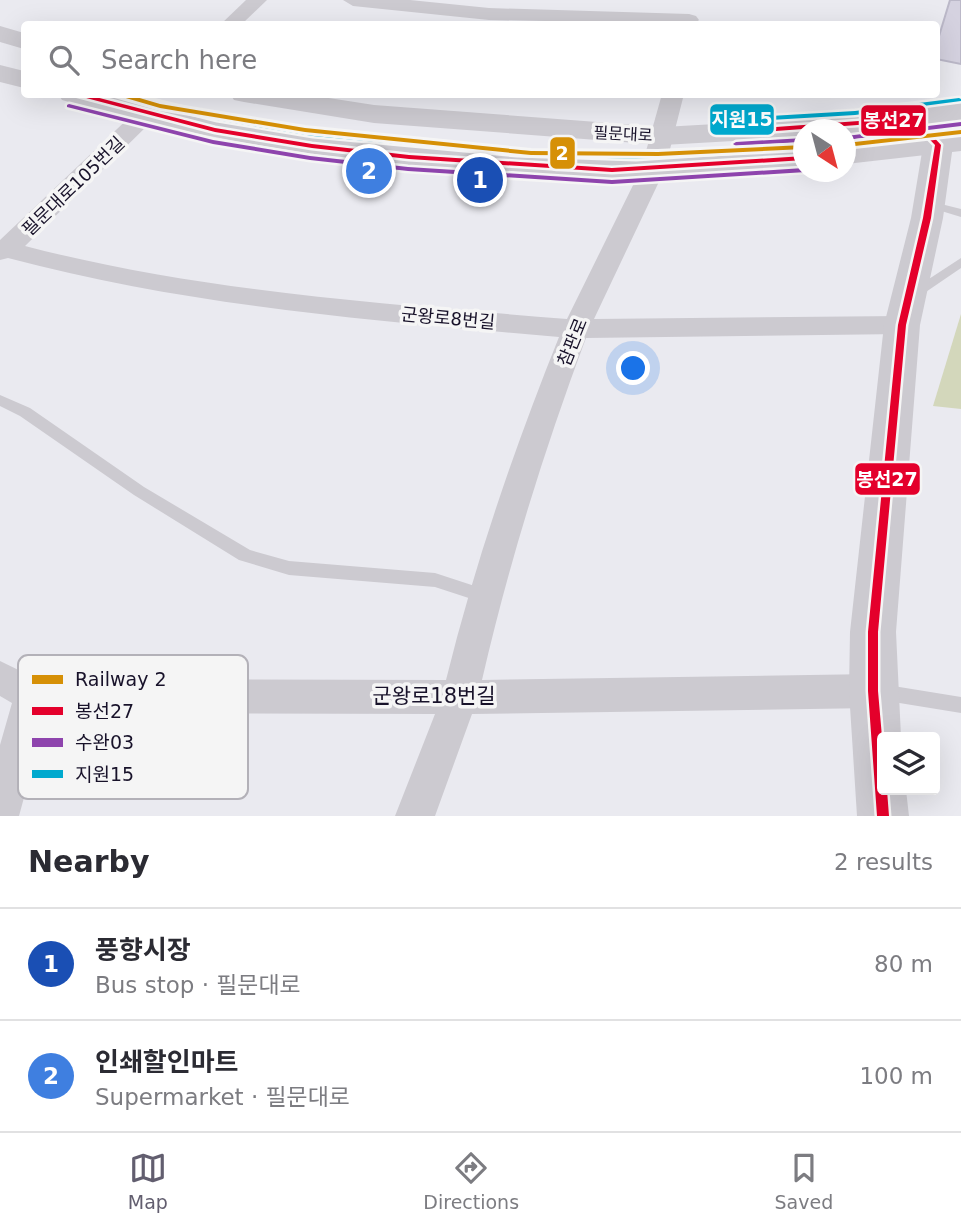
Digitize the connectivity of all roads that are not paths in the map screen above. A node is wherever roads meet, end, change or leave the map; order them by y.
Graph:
1 (257, 0) edge
2 (353, 0) edge
3 (689, 15) edge
4 (234, 21) edge
5 (0, 34) edge
6 (21, 40) edge
7 (0, 73) edge
8 (21, 79) edge
9 (85, 98) edge
10 (270, 98) edge
11 (672, 98) edge
12 (961, 111) edge
13 (144, 116) junction
14 (938, 135) edge
15 (663, 136) junction
16 (856, 153) edge
17 (793, 159) edge
18 (653, 169) junction
19 (945, 209) edge
20 (2, 250) edge
21 (961, 262) edge
22 (906, 312) junction
23 (576, 329) junction
24 (0, 400) edge
25 (484, 596) junction
26 (0, 677) edge
27 (18, 687) edge
28 (873, 691) junction
29 (248, 697) edge
30 (460, 697) junction
31 (961, 705) edge
32 (18, 749) edge
33 (0, 813) edge
34 (415, 816) edge
35 (883, 816) edge

1 - 4 street
2 - 3 street
5 - 6 main road
7 - 8 main road
9 - 13 main road, 필문대로
10 - 15 main road, 필문대로
11 - 15 street, 참판로
12 - 14 main road, 필문대로
13 - 18 main road, 필문대로
13 - 20 street, 필문대로105번길
14 - 15 main road, 필문대로
14 - 16 main road, 필문대로
14 - 19 main road
15 - 18 street, 참판로
17 - 18 main road, 필문대로
18 - 23 street, 참판로
19 - 22 main road
20 - 23 street, 군왕로8번길
21 - 22 lane
22 - 23 street, 군왕로8번길
22 - 28 main road
23 - 25 street, 참판로
24 - 25 lane
25 - 30 street, 참판로
26 - 27 street, 군왕로18번길
28 - 30 street, 군왕로18번길
28 - 31 lane
28 - 35 main road
29 - 30 street, 군왕로18번길
30 - 34 street, 참판로
32 - 33 street

